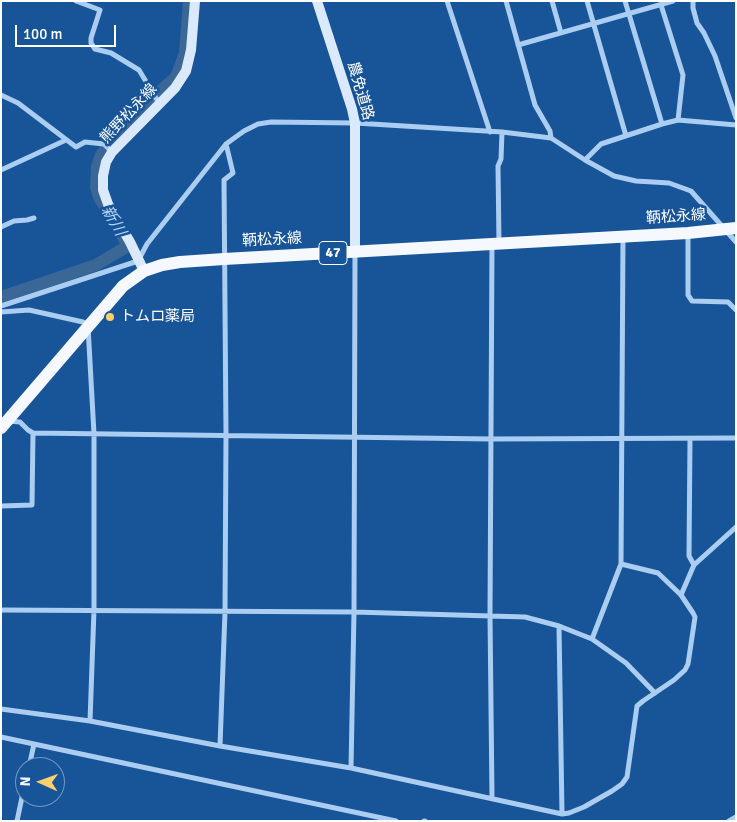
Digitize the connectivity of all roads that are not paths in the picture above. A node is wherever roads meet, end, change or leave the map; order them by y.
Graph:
1 (76, 1) edge
2 (195, 1) edge
3 (317, 1) edge
4 (447, 1) edge
5 (506, 1) edge
6 (552, 1) edge
7 (587, 1) edge
8 (625, 1) edge
9 (673, 1) edge
10 (693, 1) edge
11 (663, 3) edge
12 (629, 14) junction
13 (593, 24) junction
14 (561, 33) junction
15 (518, 45) junction
16 (1, 95) edge
17 (159, 103) junction
18 (736, 118) edge
19 (678, 120) junction
20 (355, 123) junction
21 (662, 124) junction
22 (736, 125) edge
23 (490, 132) junction
24 (502, 132) junction
25 (626, 136) junction
26 (551, 138) junction
27 (66, 140) junction
28 (226, 144) junction
29 (112, 152) junction
30 (585, 160) junction
31 (1, 170) edge
32 (34, 218) dead end
33 (1, 227) edge
34 (731, 229) edge
35 (688, 234) junction
36 (623, 237) junction
37 (736, 242) edge
38 (496, 244) junction
39 (356, 252) junction
40 (224, 259) junction
41 (141, 266) junction
42 (1, 306) edge
43 (736, 310) edge
44 (1, 312) edge
45 (88, 326) junction
46 (4, 424) edge
47 (33, 433) junction
48 (94, 434) junction
49 (226, 435) junction
50 (355, 436) junction
51 (736, 438) edge
52 (491, 439) junction
53 (690, 439) junction
54 (622, 440) junction
55 (1, 506) edge
56 (736, 527) edge
57 (621, 564) junction
58 (694, 565) junction
59 (681, 595) junction
60 (1, 610) edge
61 (94, 610) junction
62 (225, 612) junction
63 (354, 612) junction
64 (490, 615) junction
65 (559, 626) junction
66 (592, 639) junction
67 (655, 692) junction
68 (1, 709) edge
69 (90, 721) junction
70 (1, 737) edge
71 (34, 744) junction
72 (220, 746) junction
73 (31, 757) edge
74 (351, 768) junction
75 (492, 798) junction
76 (20, 807) edge
77 (562, 814) junction
78 (736, 817) edge
79 (392, 820) edge
80 (17, 821) edge
81 (730, 821) edge

1 - 17 street
2 - 17 main road, 熊野松永線
3 - 20 main road, 農免道路
4 - 23 street
5 - 15 street
6 - 14 street
7 - 13 street
8 - 12 street
9 - 11 street
10 - 18 street
11 - 12 street
11 - 19 street
12 - 13 street
12 - 21 street
13 - 14 street
13 - 25 street
14 - 15 street
15 - 26 street
16 - 27 street
17 - 29 main road, 熊野松永線
19 - 21 street
19 - 22 street
20 - 23 street
20 - 28 street
20 - 39 main road, 農免道路
21 - 25 street
23 - 24 street
24 - 26 street
24 - 38 street
25 - 30 street
26 - 30 street
27 - 29 street
27 - 31 street
28 - 40 street
28 - 41 street
29 - 41 main road, 熊野松永線
30 - 34 street
32 - 33 street
34 - 35 main road, 鞆松永線 / 47
34 - 37 street
35 - 36 main road, 鞆松永線 / 47
35 - 43 street
36 - 38 main road, 鞆松永線 / 47
36 - 54 street
38 - 39 main road, 鞆松永線 / 47
38 - 52 street
39 - 40 main road, 鞆松永線 / 47
39 - 50 street
40 - 41 main road, 鞆松永線 / 47
40 - 49 street
41 - 42 street
41 - 45 main road, 鞆松永線 / 47
44 - 45 street
45 - 46 main road, 鞆松永線 / 47
45 - 48 street
46 - 47 street
47 - 48 street
47 - 55 street
48 - 49 street
48 - 61 street
49 - 50 street
49 - 62 street
50 - 52 street
50 - 63 street
51 - 53 street
52 - 54 street
52 - 64 street
53 - 54 street
53 - 58 street
54 - 57 street
56 - 58 street
57 - 59 street
57 - 66 street
58 - 59 street
59 - 67 street
60 - 61 street
61 - 62 street
61 - 69 street
62 - 63 street
62 - 72 street
63 - 64 street
63 - 74 street
64 - 65 street
64 - 75 street
65 - 66 street
65 - 77 street
66 - 67 street
67 - 77 street
68 - 69 street
69 - 72 street
70 - 71 street
71 - 73 street
71 - 79 street
72 - 74 street
74 - 75 street
75 - 77 street
76 - 80 street
78 - 81 street

